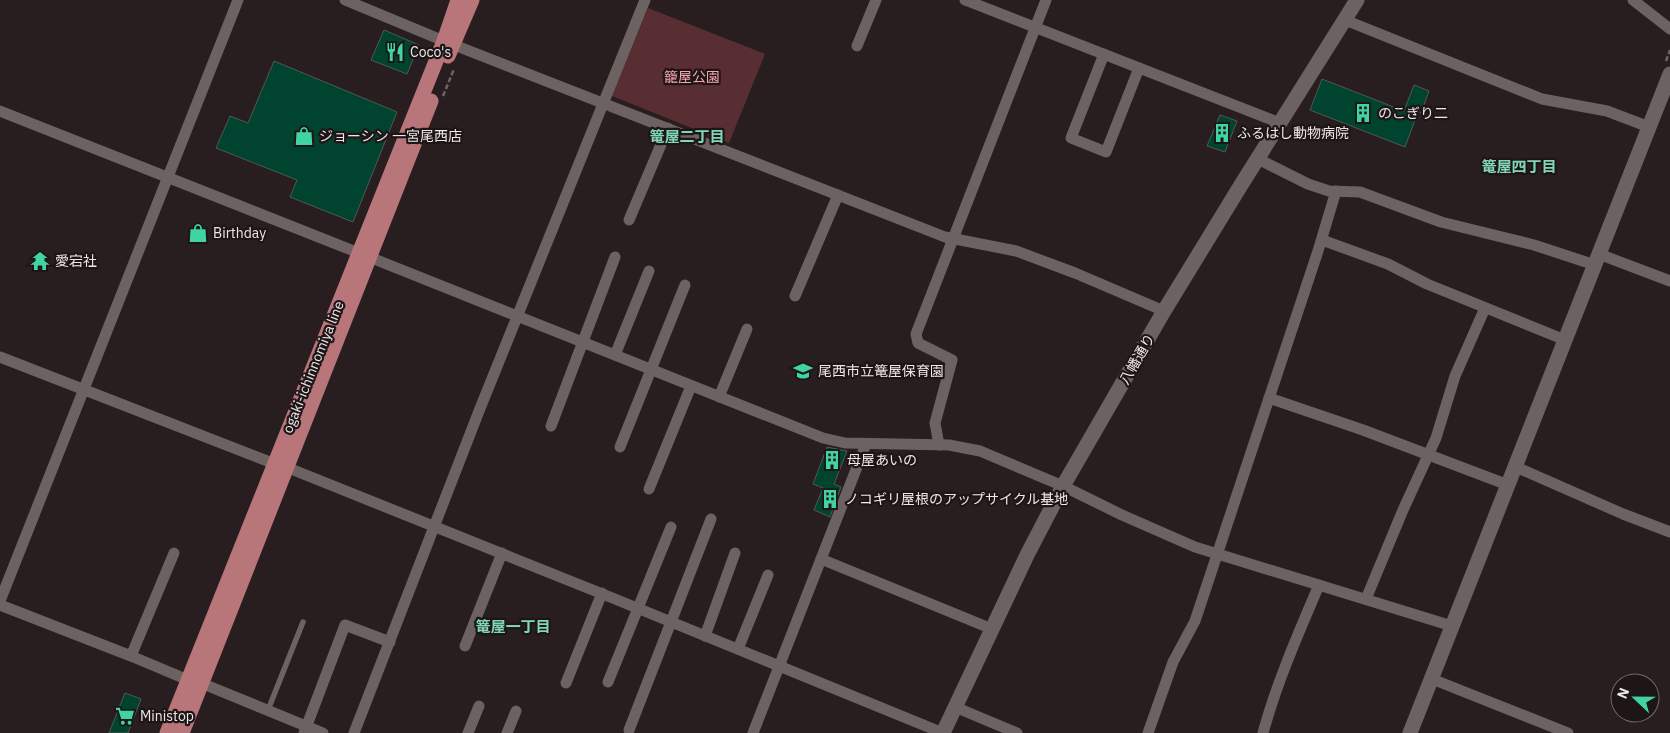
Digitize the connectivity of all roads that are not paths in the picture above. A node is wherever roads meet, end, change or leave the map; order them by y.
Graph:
1 (238, 0) edge
2 (345, 0) edge
3 (458, 0) edge
4 (472, 0) edge
5 (645, 0) edge
6 (876, 0) edge
7 (965, 0) edge
8 (1046, 0) edge
9 (1357, 0) edge
10 (1633, 0) edge
11 (1345, 20) junction
12 (1035, 27) junction
13 (1670, 29) edge
14 (448, 42) junction
15 (856, 46) dead end
16 (1104, 54) junction
17 (1139, 68) junction
18 (1670, 74) edge
19 (604, 103) junction
20 (0, 111) edge
21 (1280, 123) junction
22 (1649, 127) junction
23 (668, 128) junction
24 (1258, 159) junction
25 (168, 178) junction
26 (1336, 191) junction
27 (838, 194) junction
28 (630, 220) dead end
29 (953, 238) junction
30 (1322, 240) junction
31 (364, 255) junction
32 (616, 257) dead end
33 (1597, 259) junction
34 (649, 272) dead end
35 (1670, 281) edge
36 (685, 285) dead end
37 (795, 296) dead end
38 (1485, 308) junction
39 (1164, 311) junction
40 (518, 317) junction
41 (747, 329) dead end
42 (1565, 340) junction
43 (583, 342) junction
44 (615, 355) junction
45 (0, 358) edge
46 (651, 370) junction
47 (691, 386) junction
48 (85, 390) junction
49 (719, 397) junction
50 (1269, 398) junction
51 (551, 426) dead end
52 (866, 444) junction
53 (938, 445) junction
54 (620, 447) dead end
55 (1428, 455) junction
56 (280, 466) junction
57 (1516, 467) junction
58 (1508, 485) junction
59 (1063, 486) junction
60 (649, 489) dead end
61 (712, 519) dead end
62 (434, 526) junction
63 (671, 527) dead end
64 (1670, 532) edge
65 (174, 553) dead end
66 (735, 553) dead end
67 (502, 554) junction
68 (1217, 554) junction
69 (821, 558) junction
70 (768, 575) dead end
71 (1319, 585) junction
72 (602, 594) junction
73 (1366, 600) junction
74 (0, 601) edge
75 (0, 605) edge
76 (637, 608) junction
77 (303, 622) dead end
78 (671, 622) junction
79 (1452, 626) junction
80 (992, 629) junction
81 (705, 636) junction
82 (390, 642) junction
83 (465, 646) dead end
84 (738, 649) junction
85 (131, 656) junction
86 (779, 666) junction
87 (1432, 679) junction
88 (195, 682) junction
89 (608, 682) dead end
90 (566, 683) dead end
91 (479, 706) dead end
92 (955, 708) junction
93 (268, 710) junction
94 (516, 711) dead end
95 (306, 730) edge
96 (629, 730) dead end
97 (167, 733) edge
98 (182, 733) edge
99 (323, 733) edge
100 (354, 733) edge
101 (468, 733) edge
102 (507, 733) edge
103 (752, 733) edge
104 (943, 733) edge
105 (1017, 733) edge
106 (1148, 733) edge
107 (1263, 733) edge
108 (1410, 733) edge
109 (1568, 733) edge

1 - 25 street
2 - 14 street
3 - 14 main road, ogaki-ichinnomiya line
4 - 14 main road, ogaki-ichinnomiya line
5 - 19 street
6 - 15 street
7 - 12 street
8 - 12 street
9 - 11 street, 八幡通り
10 - 13 street
11 - 21 street, 八幡通り
11 - 22 street
12 - 16 street
12 - 29 street
14 - 19 street
14 - 31 main road, ogaki-ichinnomiya line
16 - 17 street
16 - 17 street
17 - 21 street
18 - 22 street
19 - 23 street
19 - 40 street
20 - 25 street
21 - 24 street, 八幡通り
22 - 33 street
23 - 27 street
23 - 28 street
24 - 26 street
24 - 39 street, 八幡通り
25 - 31 street
25 - 48 street
26 - 30 street
26 - 33 street
27 - 29 street
27 - 37 street
29 - 39 street
29 - 53 street
30 - 38 street
30 - 50 street
31 - 40 street
31 - 56 main road, ogaki-ichinnomiya line
32 - 43 street
33 - 35 street
33 - 42 street
34 - 44 street
36 - 46 street
38 - 42 street
38 - 55 street
39 - 59 street, 八幡通り
40 - 43 street
40 - 62 street
41 - 49 street
42 - 57 street
43 - 44 street
43 - 51 street
44 - 46 street
45 - 48 street
46 - 47 street
46 - 54 street
47 - 49 street
47 - 60 street
48 - 56 street
48 - 74 street
49 - 52 street
50 - 55 street
50 - 68 street
52 - 53 street
52 - 69 street
53 - 59 street
55 - 58 street
55 - 73 street
56 - 62 street
56 - 88 main road, ogaki-ichinnomiya line
57 - 58 street
57 - 64 street
58 - 79 street
59 - 68 street
59 - 80 street, 八幡通り
61 - 78 street
62 - 67 street
62 - 82 street
63 - 76 street
65 - 85 street
66 - 81 street
67 - 72 street
67 - 83 street
68 - 71 street
68 - 106 street
69 - 80 street
69 - 86 street
70 - 84 street
71 - 73 street
71 - 107 street
72 - 76 street
72 - 90 street
73 - 79 street
75 - 85 street
76 - 78 street
76 - 89 street
77 - 93 lane
78 - 81 street
78 - 96 street
79 - 87 street
80 - 92 street, 八幡通り
81 - 84 street
82 - 95 street
82 - 100 street
84 - 86 street
85 - 88 street
86 - 103 street
86 - 104 street
87 - 108 street
87 - 109 street
88 - 93 street
88 - 97 main road, ogaki-ichinnomiya line
88 - 98 main road, ogaki-ichinnomiya line
91 - 101 street
92 - 104 street, 八幡通り
92 - 105 street
93 - 95 street
94 - 102 street
95 - 99 street

